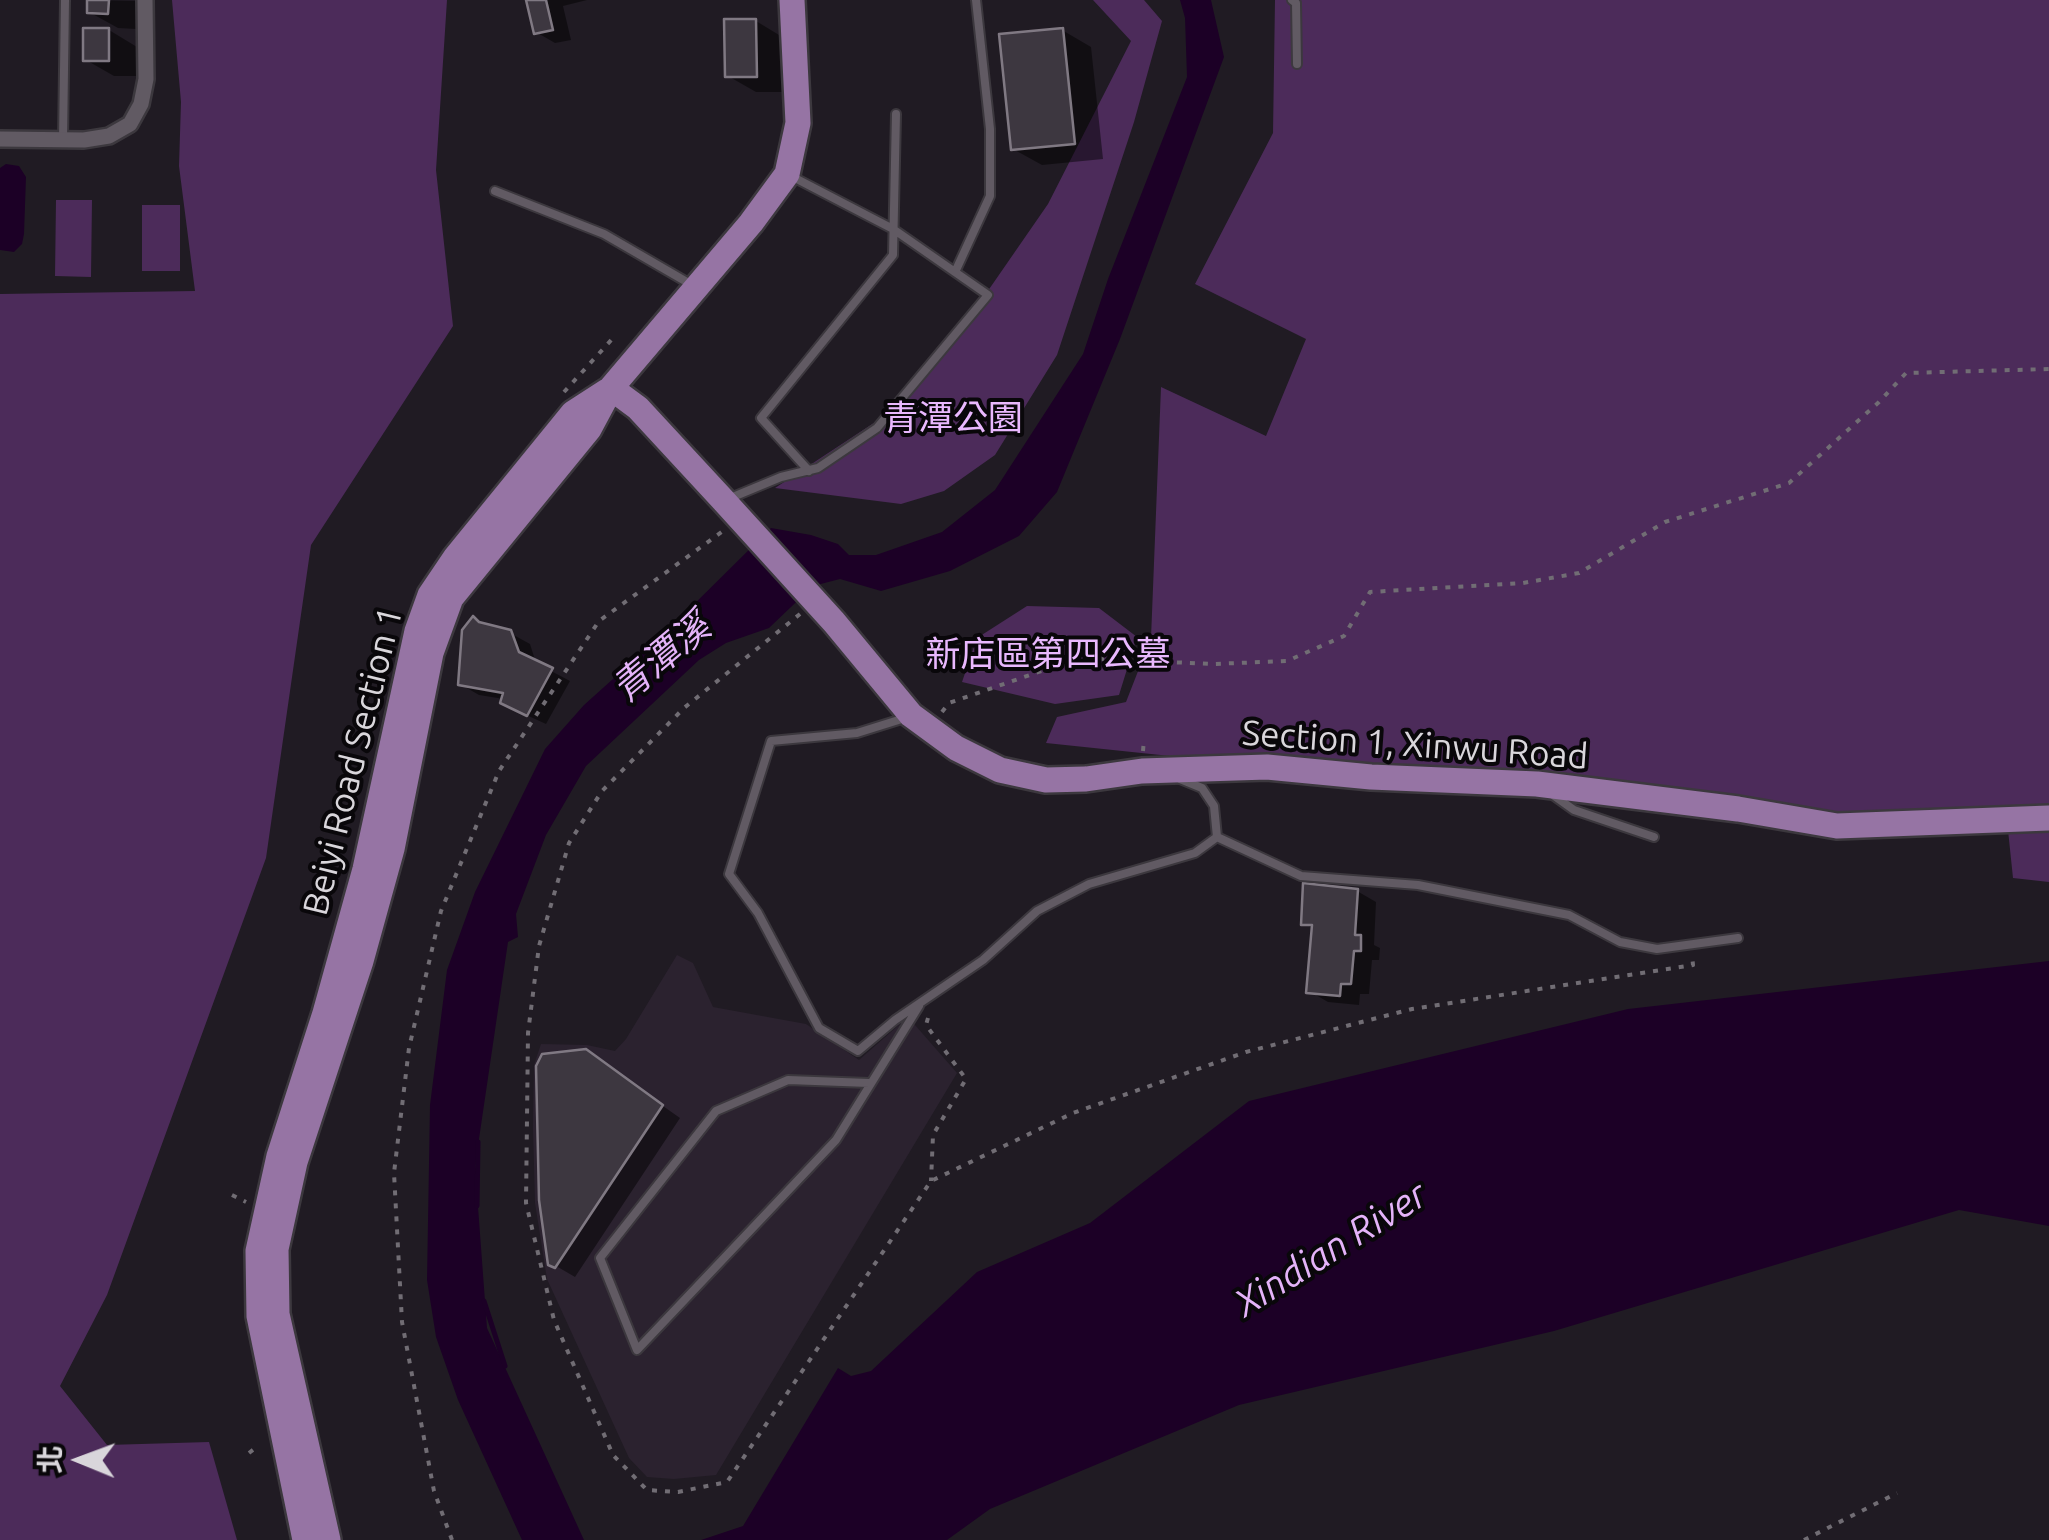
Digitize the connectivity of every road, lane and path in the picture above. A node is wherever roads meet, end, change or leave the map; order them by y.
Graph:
1 (64, 0) edge
2 (145, 0) edge
3 (792, 0) edge
4 (976, 0) edge
5 (1292, 0) edge
6 (1297, 64) dead end
7 (896, 114) dead end
8 (0, 139) edge
9 (63, 140) junction
10 (787, 174) junction
11 (495, 191) dead end
12 (893, 229) junction
13 (956, 270) junction
14 (696, 287) junction
15 (614, 337) dead end
16 (2049, 368) edge
17 (611, 388) junction
18 (558, 399) dead end
19 (809, 471) junction
20 (732, 510) junction
21 (815, 602) junction
22 (920, 722) junction
23 (1086, 780) junction
24 (1536, 784) junction
25 (2049, 818) edge
26 (1654, 837) dead end
27 (1217, 838) junction
28 (308, 900) dead end
29 (331, 905) dead end
30 (1738, 938) dead end
31 (1690, 944) junction
32 (934, 994) junction
33 (922, 1002) junction
34 (870, 1083) junction
35 (931, 1182) junction
36 (232, 1196) dead end
37 (246, 1202) dead end
38 (258, 1446) dead end
39 (249, 1453) dead end
40 (1898, 1494) dead end
41 (305, 1540) edge
42 (328, 1540) edge
43 (452, 1540) edge
44 (1804, 1540) edge

1 - 9 lane
2 - 9 street
3 - 10 main road
4 - 13 lane
5 - 6 lane
7 - 12 lane
8 - 9 street
10 - 12 lane
10 - 14 main road
11 - 14 lane
12 - 13 lane
12 - 19 lane
13 - 19 lane
14 - 17 main road
15 - 18 path
16 - 22 path
17 - 20 main road
17 - 41 main road, Beiyi Road Section 1
17 - 42 main road, Beiyi Road Section 1
19 - 20 lane
20 - 21 main road, Section 1, Xinwu Road
20 - 43 path
21 - 22 main road, Section 1, Xinwu Road
21 - 35 path
22 - 23 main road, Section 1, Xinwu Road
22 - 33 lane
23 - 24 main road, Section 1, Xinwu Road
23 - 27 lane
24 - 25 main road, Section 1, Xinwu Road
24 - 26 lane
27 - 31 lane
27 - 32 lane
28 - 29 path
30 - 31 lane
31 - 35 path
32 - 33 lane
32 - 35 path
33 - 34 lane
34 - 34 lane
36 - 37 path
38 - 39 path
40 - 44 path

